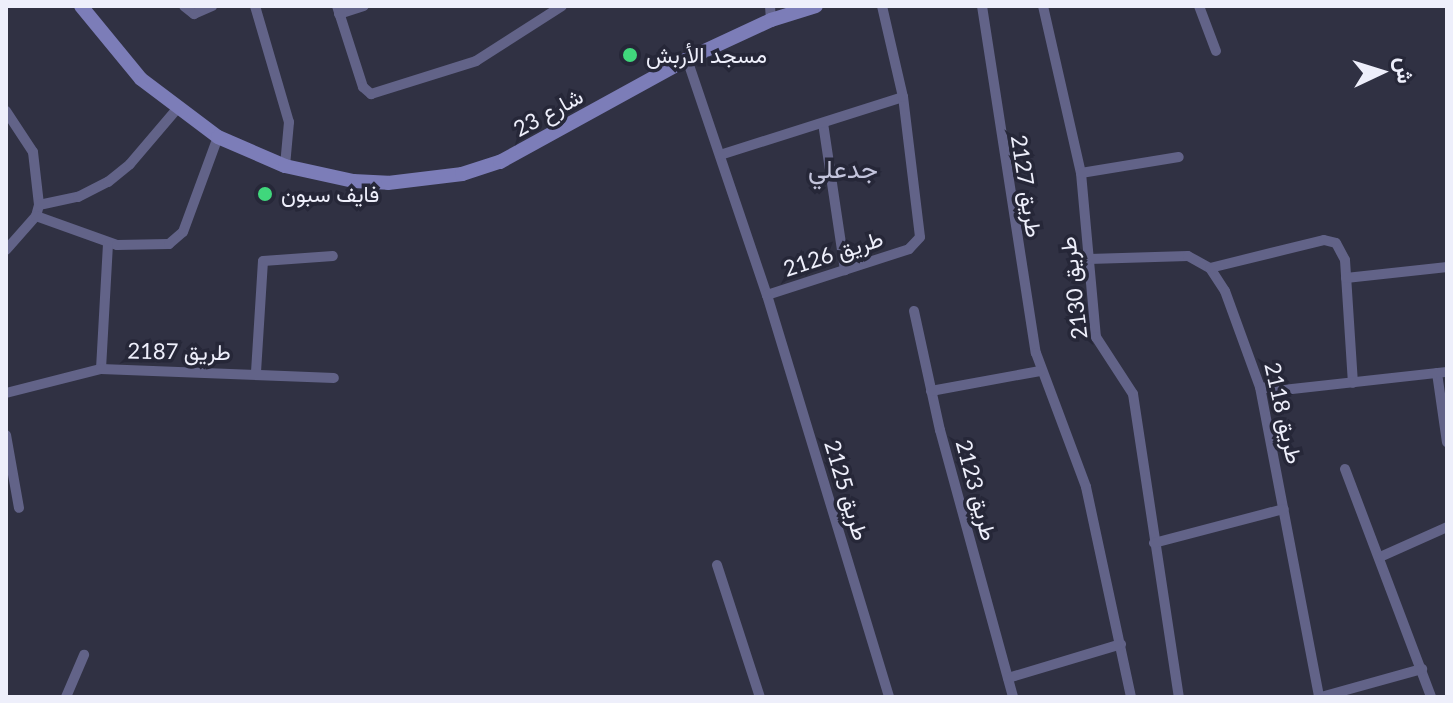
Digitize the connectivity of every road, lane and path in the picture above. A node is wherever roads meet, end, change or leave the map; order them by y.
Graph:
1 (81, 6) edge
2 (184, 6) edge
3 (212, 6) edge
4 (255, 6) edge
5 (364, 6) edge
6 (562, 6) edge
7 (816, 6) edge
8 (882, 6) edge
9 (982, 6) edge
10 (1199, 6) edge
11 (1046, 7) edge
12 (338, 10) edge
13 (770, 13) edge
14 (1216, 51) dead end
15 (687, 59) junction
16 (903, 97) junction
17 (176, 110) junction
18 (6, 111) edge
19 (823, 123) junction
20 (218, 137) junction
21 (720, 155) junction
22 (1179, 157) dead end
23 (285, 166) junction
24 (1081, 173) junction
25 (37, 210) junction
26 (108, 243) junction
27 (6, 250) edge
28 (333, 256) dead end
29 (1089, 259) junction
30 (1447, 267) edge
31 (1210, 268) junction
32 (845, 270) junction
33 (1346, 278) junction
34 (767, 295) junction
35 (914, 311) dead end
36 (101, 369) junction
37 (1040, 371) junction
38 (256, 372) junction
39 (1442, 373) edge
40 (334, 378) dead end
41 (1353, 383) junction
42 (1260, 387) junction
43 (931, 391) junction
44 (6, 393) edge
45 (6, 435) edge
46 (1447, 442) edge
47 (1345, 469) dead end
48 (19, 508) dead end
49 (1284, 509) junction
50 (1447, 527) edge
51 (1154, 543) junction
52 (1380, 557) junction
53 (717, 565) dead end
54 (1121, 644) junction
55 (84, 655) dead end
56 (1422, 669) junction
57 (1008, 678) junction
58 (66, 697) edge
59 (760, 697) edge
60 (889, 697) edge
61 (1013, 697) edge
62 (1131, 697) edge
63 (1179, 697) edge
64 (1320, 697) edge
65 (1431, 697) edge

1 - 17 street, شارع 23
2 - 3 street
4 - 23 street
5 - 12 street
6 - 12 street
7 - 13 street, شارع 23
8 - 16 street, طريق 2126
9 - 37 street, طريق 2127
10 - 14 street
11 - 24 street, طريق 2130
13 - 15 street, شارع 23
15 - 21 street, طريق 2126
15 - 23 street, شارع 23
16 - 19 street
16 - 32 street, طريق 2126
17 - 20 street, شارع 23
17 - 25 street
18 - 25 street
19 - 21 street
19 - 32 street
20 - 23 street, شارع 23
20 - 26 street
21 - 34 street, طريق 2126
22 - 24 street
24 - 29 street, طريق 2130
25 - 26 street
25 - 27 street
26 - 36 street, طريق 2187
28 - 38 street, طريق 2187
29 - 31 street
29 - 51 street, طريق 2130
30 - 33 street
31 - 33 street
31 - 42 street, طريق 2118
32 - 34 street, طريق 2126
33 - 41 street
34 - 60 street, طريق 2125
35 - 43 street, طريق 2123
36 - 38 street, طريق 2187
36 - 44 street, طريق 2187
37 - 43 street
37 - 54 street, طريق 2127
38 - 40 street, طريق 2187
39 - 41 street
39 - 46 street
41 - 42 street
42 - 49 street, طريق 2118
43 - 57 street, طريق 2123
45 - 48 street
47 - 52 street
49 - 51 street
49 - 64 street, طريق 2118
50 - 52 street
51 - 63 street, طريق 2130
52 - 56 street
53 - 59 street
54 - 57 street
54 - 62 street, طريق 2127
55 - 58 street
56 - 64 street
56 - 65 street
57 - 61 street, طريق 2123

